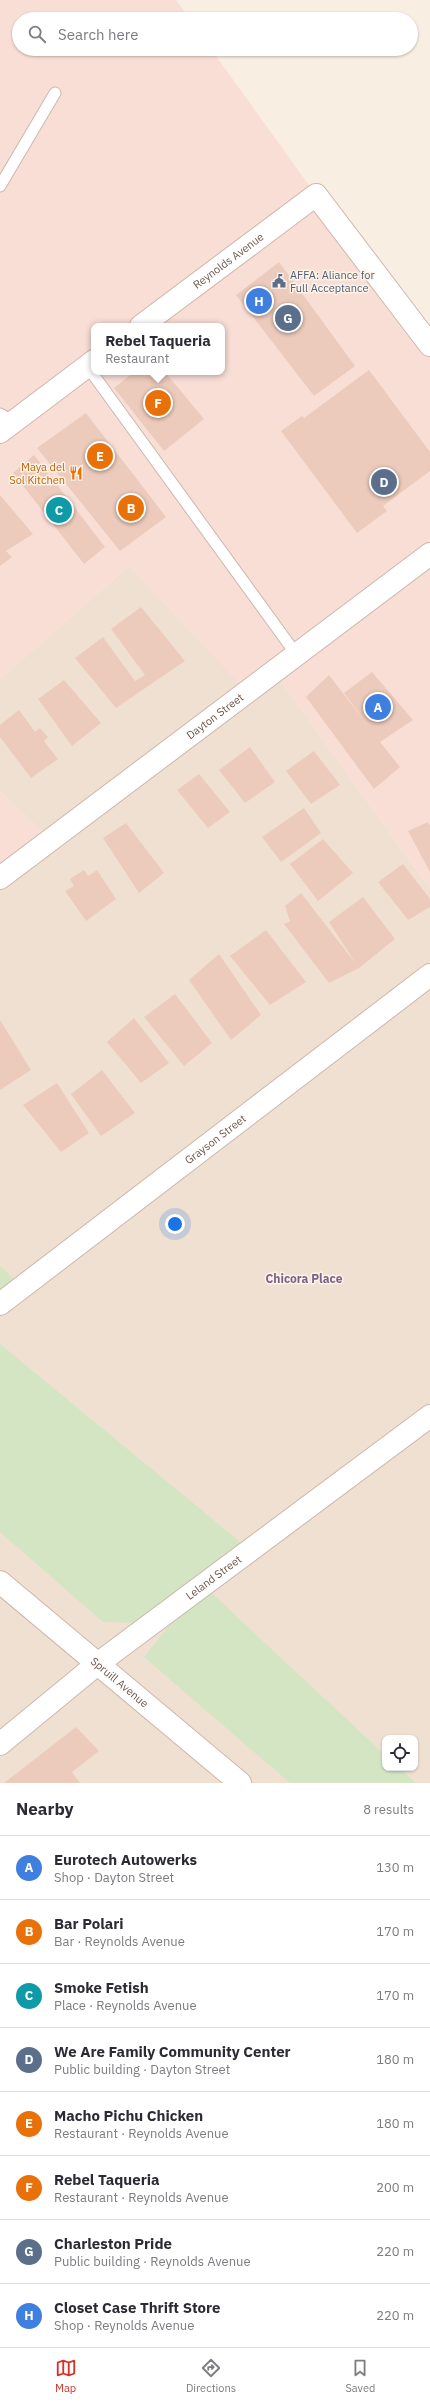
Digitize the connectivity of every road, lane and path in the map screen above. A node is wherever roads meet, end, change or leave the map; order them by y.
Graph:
1 (55, 93) dead end
2 (0, 186) edge
3 (145, 323) edge
4 (430, 345) edge
5 (91, 364) edge
6 (99, 375) edge
7 (5, 422) edge
8 (430, 554) edge
9 (296, 654) junction
10 (0, 878) edge
11 (430, 975) edge
12 (0, 1304) edge
13 (430, 1416) edge
14 (0, 1582) edge
15 (96, 1665) junction
16 (0, 1744) edge
17 (240, 1783) edge

1 - 2 lane
3 - 4 street, Reynolds Avenue
5 - 7 street
6 - 9 lane
8 - 9 street, Dayton Street
9 - 10 street, Dayton Street
11 - 12 street, Grayson Street
13 - 15 street, Leland Street
14 - 15 street, Spruill Avenue
15 - 16 street, Leland Street
15 - 17 street, Spruill Avenue

